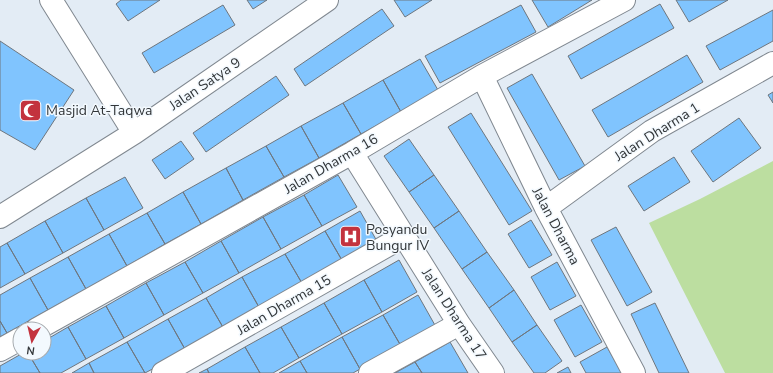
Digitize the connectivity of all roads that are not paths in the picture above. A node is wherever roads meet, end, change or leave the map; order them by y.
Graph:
1 (51, 0) edge
2 (327, 0) edge
3 (624, 0) edge
4 (773, 63) edge
5 (482, 76) junction
6 (134, 133) junction
7 (352, 153) junction
8 (546, 208) junction
9 (0, 217) edge
10 (404, 236) junction
11 (51, 321) edge
12 (459, 324) junction
13 (12, 343) edge
14 (0, 350) edge
15 (163, 373) edge
16 (370, 373) edge
17 (492, 373) edge
18 (634, 373) edge

1 - 6 street
2 - 6 street, Jalan Satya 9
3 - 5 street, Jalan Dharma 16
4 - 8 street, Jalan Dharma 1
5 - 7 street, Jalan Dharma 16
5 - 8 street, Jalan Dharma
6 - 9 street, Jalan Satya 9
7 - 10 street, Jalan Dharma 17
7 - 11 street, Jalan Dharma 16
8 - 18 street, Jalan Dharma
10 - 12 street, Jalan Dharma 17
10 - 15 street, Jalan Dharma 15
12 - 16 street
12 - 17 street, Jalan Dharma 17
13 - 14 street

